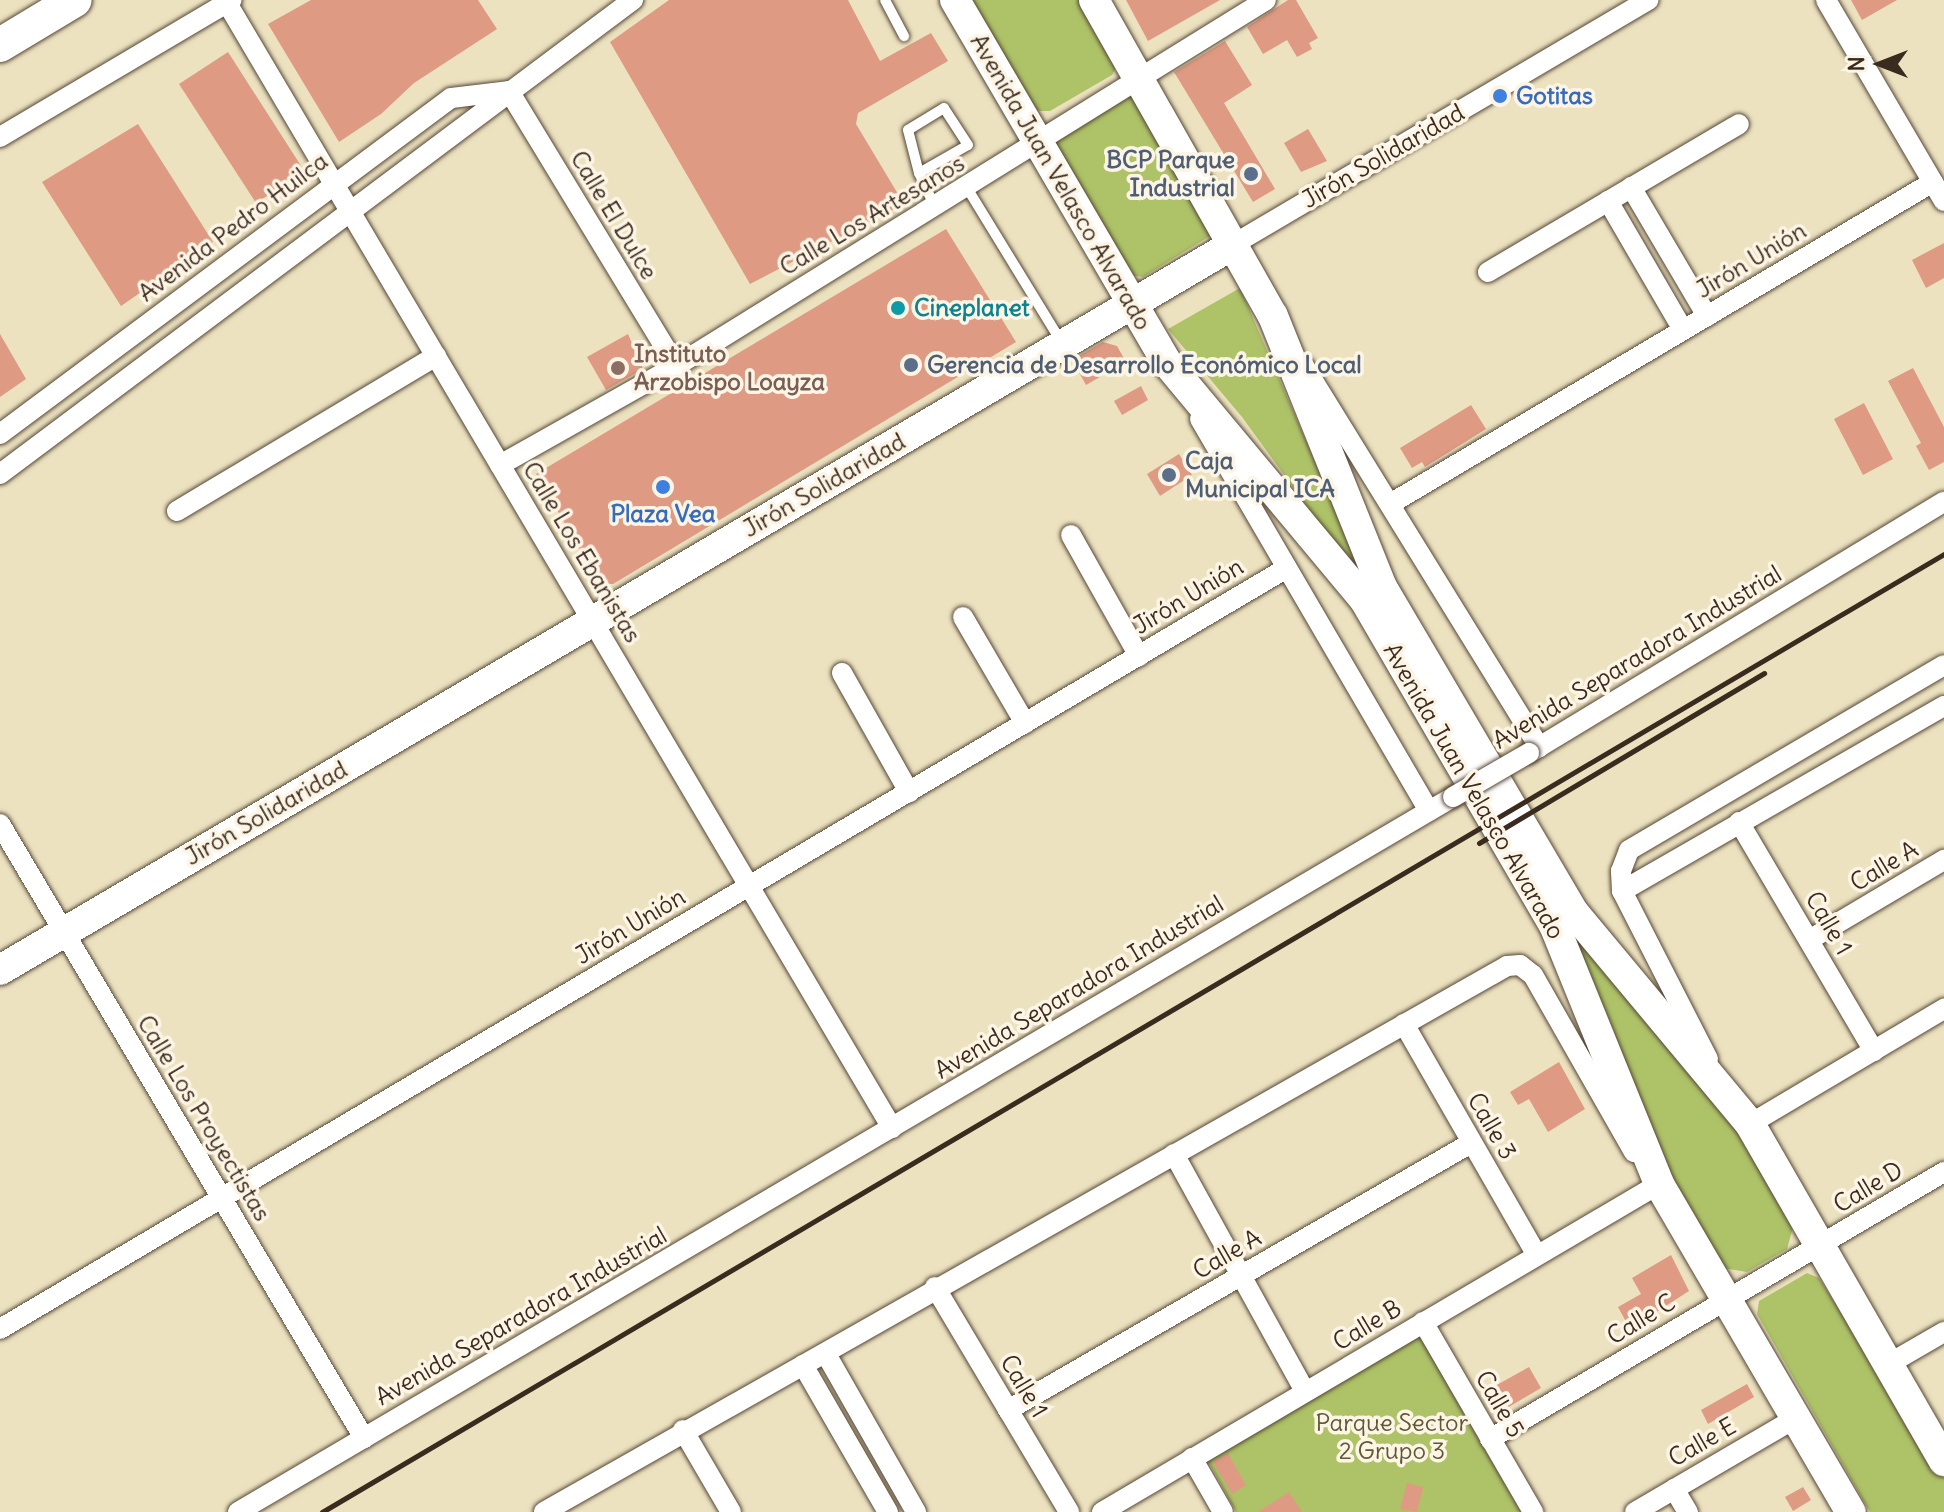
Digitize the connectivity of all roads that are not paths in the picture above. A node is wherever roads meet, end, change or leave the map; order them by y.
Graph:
1 (75, 0) edge
2 (605, 0) edge
3 (633, 0) edge
4 (885, 0) edge
5 (955, 0) edge
6 (1094, 0) edge
7 (1266, 0) edge
8 (1649, 0) edge
9 (1826, 0) edge
10 (229, 2) edge
11 (602, 22) junction
12 (904, 36) dead end
13 (0, 45) edge
14 (1139, 77) junction
15 (509, 91) junction
16 (1739, 124) dead end
17 (0, 137) edge
18 (1039, 144) junction
19 (919, 173) junction
20 (1933, 182) junction
21 (334, 183) junction
22 (1631, 187) junction
23 (967, 188) junction
24 (1608, 201) junction
25 (1944, 201) edge
26 (935, 207) junction
27 (350, 211) junction
28 (1234, 244) junction
29 (1488, 272) dead end
30 (1133, 304) junction
31 (1273, 316) junction
32 (1707, 316) junction
33 (1683, 330) junction
34 (1063, 345) junction
35 (436, 356) junction
36 (1168, 364) junction
37 (676, 366) junction
38 (0, 434) edge
39 (500, 465) junction
40 (0, 474) edge
41 (1944, 502) edge
42 (1390, 504) junction
43 (177, 511) dead end
44 (1071, 535) dead end
45 (1287, 568) junction
46 (963, 617) dead end
47 (593, 621) junction
48 (1139, 656) junction
49 (1944, 665) edge
50 (842, 673) dead end
51 (1944, 706) edge
52 (1025, 723) junction
53 (1534, 750) junction
54 (909, 792) junction
55 (1429, 811) junction
56 (1739, 822) junction
57 (0, 824) edge
58 (1944, 860) edge
59 (749, 886) junction
60 (1622, 891) junction
61 (64, 932) junction
62 (1809, 940) junction
63 (0, 970) edge
64 (1944, 1009) edge
65 (1404, 1024) junction
66 (1874, 1051) junction
67 (1723, 1087) junction
68 (1750, 1124) junction
69 (892, 1128) junction
70 (1471, 1143) junction
71 (1174, 1154) junction
72 (1944, 1172) edge
73 (1656, 1185) junction
74 (221, 1198) junction
75 (1820, 1247) junction
76 (1536, 1254) junction
77 (1241, 1276) junction
78 (935, 1287) junction
79 (1726, 1298) junction
80 (1423, 1322) junction
81 (0, 1329) edge
82 (1944, 1332) edge
83 (826, 1354) junction
84 (803, 1365) junction
85 (1887, 1365) junction
86 (1305, 1391) junction
87 (1008, 1410) junction
88 (1796, 1418) junction
89 (683, 1430) junction
90 (364, 1438) junction
91 (1490, 1439) junction
92 (1192, 1458) junction
93 (1944, 1461) edge
94 (1674, 1489) junction
95 (238, 1512) edge
96 (544, 1512) edge
97 (731, 1512) edge
98 (888, 1512) edge
99 (916, 1512) edge
100 (1069, 1512) edge
101 (1102, 1512) edge
102 (1223, 1512) edge
103 (1533, 1512) edge
104 (1635, 1512) edge
105 (1688, 1512) edge
106 (1851, 1512) edge

1 - 13 main road
2 - 11 street
3 - 11 street
4 - 12 lane
5 - 18 main road, Avenida Juan Velasco Alvarado
6 - 14 main road, Avenida Juan Velasco Alvarado
7 - 14 street, Calle Los Artesanos
8 - 28 street, Jirón Solidaridad
9 - 20 street
10 - 17 street
10 - 21 street, Calle Los Ebanistas
11 - 15 street
14 - 18 street, Calle Los Artesanos
14 - 28 main road, Avenida Juan Velasco Alvarado
15 - 21 street, Avenida Pedro Huilca
15 - 27 street
15 - 37 street, Calle El Dulce
16 - 22 street
18 - 23 street, Calle Los Artesanos
18 - 30 main road, Avenida Juan Velasco Alvarado
19 - 19 lane
19 - 26 lane
20 - 25 street
20 - 32 street, Jirón Unión
21 - 27 street, Calle Los Ebanistas
21 - 38 street, Avenida Pedro Huilca
22 - 24 street
22 - 32 street
23 - 26 street, Calle Los Artesanos
23 - 34 lane
24 - 29 street
24 - 33 street
26 - 37 street, Calle Los Artesanos
27 - 35 street, Calle Los Ebanistas
27 - 40 street
28 - 30 main road, Jirón Solidaridad
28 - 31 main road, Avenida Juan Velasco Alvarado
30 - 34 main road, Jirón Solidaridad
30 - 36 main road, Avenida Juan Velasco Alvarado
31 - 42 street, Avenida Juan Velasco Alvarado
31 - 67 main road, Avenida Juan Velasco Alvarado
32 - 33 street, Jirón Unión
33 - 42 street, Jirón Unión
34 - 47 main road, Jirón Solidaridad
35 - 39 street, Calle Los Ebanistas
35 - 43 street
36 - 45 street, Avenida Juan Velasco Alvarado
36 - 73 main road, Avenida Juan Velasco Alvarado
37 - 39 street, Calle Los Artesanos
39 - 47 street, Calle Los Ebanistas
41 - 53 street, Avenida Separadora Industrial
42 - 53 street, Avenida Juan Velasco Alvarado
44 - 48 street
45 - 48 street, Jirón Unión
45 - 55 street, Avenida Juan Velasco Alvarado
46 - 52 street
47 - 59 street, Calle Los Ebanistas
47 - 61 main road, Jirón Solidaridad
48 - 52 street, Jirón Unión
49 - 60 street
50 - 54 street
51 - 56 street
52 - 54 street, Jirón Unión
53 - 55 street, Avenida Separadora Industrial, bridge
54 - 59 street, Jirón Unión
55 - 69 street, Avenida Separadora Industrial
56 - 60 street
56 - 62 street, Calle 1
57 - 61 street, Calle Los Proyectistas
58 - 62 street, Calle A
59 - 69 street, Calle Los Ebanistas
59 - 74 street, Jirón Unión
60 - 67 street, Avenida Juan Velasco Alvarado
61 - 63 main road, Jirón Solidaridad
61 - 74 street, Calle Los Proyectistas
62 - 66 street, Calle 1
64 - 66 street
65 - 70 street, Calle 3
65 - 71 street
65 - 73 street, Avenida Juan Velasco Alvarado
66 - 68 street
67 - 68 main road, Avenida Juan Velasco Alvarado
68 - 75 main road, Avenida Juan Velasco Alvarado
69 - 90 street, Avenida Separadora Industrial
70 - 76 street, Calle 3
70 - 77 street, Calle A
71 - 77 street
71 - 78 street
72 - 75 street, Calle D
73 - 76 street, Calle B
73 - 79 main road, Avenida Juan Velasco Alvarado
74 - 81 street, Jirón Unión
74 - 90 street, Calle Los Proyectistas
75 - 79 street, Calle C
75 - 85 main road, Avenida Juan Velasco Alvarado
76 - 80 street, Calle B
77 - 86 street
77 - 87 street, Calle A
78 - 83 street
78 - 87 street, Calle 1
79 - 88 main road, Avenida Juan Velasco Alvarado
79 - 91 street, Calle C
80 - 86 street, Calle B
80 - 91 street, Calle 5
82 - 85 street
83 - 84 street
83 - 99 street
84 - 89 street
84 - 98 street
85 - 93 main road, Avenida Juan Velasco Alvarado
86 - 92 street, Calle B
87 - 100 street, Calle 1
88 - 94 street, Calle E
88 - 106 main road, Avenida Juan Velasco Alvarado
89 - 96 street
89 - 97 street
90 - 95 street, Avenida Separadora Industrial
91 - 103 street, Calle 5
92 - 101 street, Calle B
92 - 102 street
94 - 104 street, Calle E
94 - 105 street

